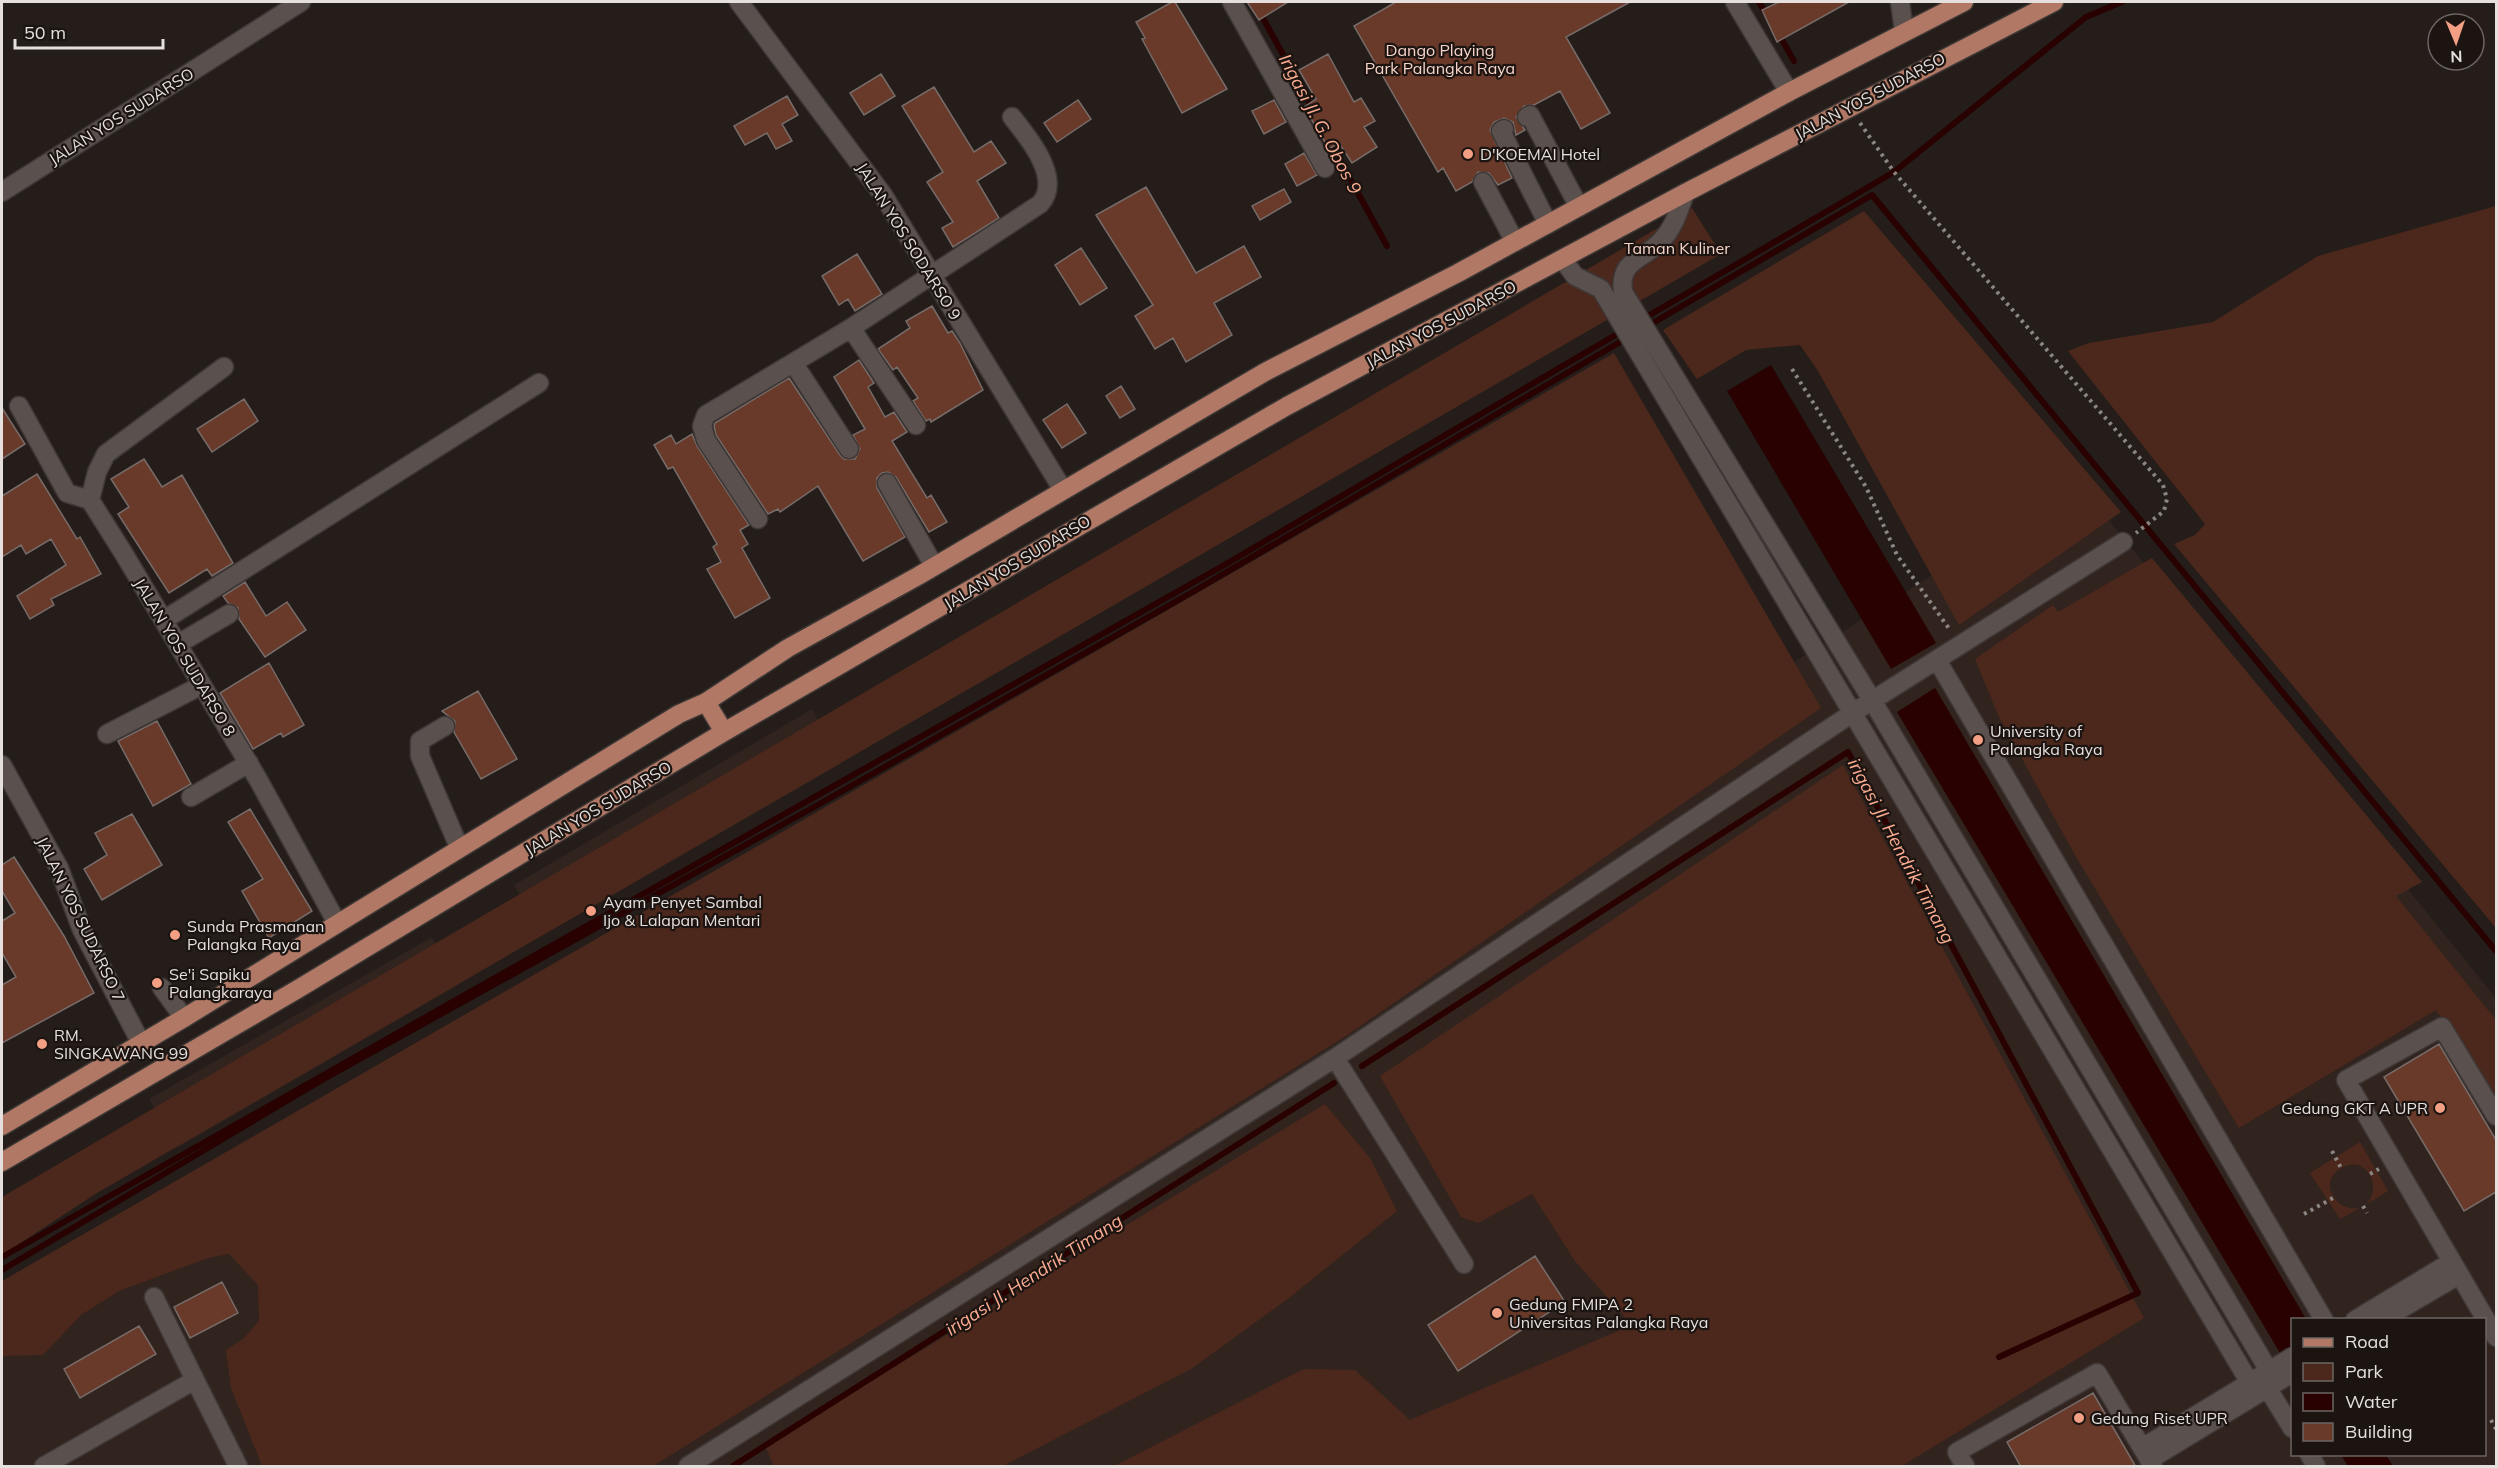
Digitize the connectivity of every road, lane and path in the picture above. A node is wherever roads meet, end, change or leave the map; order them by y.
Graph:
1 (301, 2) edge
2 (739, 2) edge
3 (1232, 2) edge
4 (1735, 2) edge
5 (1900, 2) edge
6 (1964, 2) edge
7 (2052, 2) edge
8 (1904, 31) junction
9 (1789, 92) junction
10 (1012, 117) dead end
11 (1527, 117) dead end
12 (1504, 129) dead end
13 (1872, 142) dead end
14 (1325, 168) dead end
15 (1483, 182) dead end
16 (2, 192) edge
17 (1685, 193) junction
18 (1579, 207) junction
19 (1548, 224) junction
20 (1515, 242) junction
21 (1563, 260) junction
22 (932, 274) junction
23 (851, 328) junction
24 (794, 364) junction
25 (224, 367) dead end
26 (1792, 369) dead end
27 (539, 383) dead end
28 (19, 406) dead end
29 (916, 425) dead end
30 (849, 449) dead end
31 (886, 483) dead end
32 (1064, 490) junction
33 (90, 500) junction
34 (758, 519) dead end
35 (2128, 538) joint
36 (934, 566) junction
37 (229, 614) dead end
38 (164, 620) junction
39 (178, 644) junction
40 (1961, 645) junction
41 (1937, 660) junction
42 (202, 685) junction
43 (1872, 700) junction
44 (706, 702) junction
45 (1854, 712) junction
46 (445, 726) dead end
47 (724, 732) junction
48 (106, 734) dead end
49 (249, 763) junction
50 (2, 765) edge
51 (191, 797) dead end
52 (459, 847) junction
53 (337, 923) junction
54 (162, 988) dead end
55 (184, 1018) junction
56 (141, 1043) junction
57 (1335, 1058) junction
58 (2496, 1116) edge
59 (2, 1126) edge
60 (2332, 1151) dead end
61 (2, 1162) edge
62 (2341, 1168) dead end
63 (2333, 1198) dead end
64 (2363, 1206) dead end
65 (2367, 1213) dead end
66 (2304, 1214) dead end
67 (1464, 1264) dead end
68 (2455, 1268) junction
69 (154, 1298) dead end
70 (2323, 1318) edge
71 (2359, 1318) edge
72 (2385, 1318) edge
73 (2485, 1318) edge
74 (2486, 1320) edge
75 (2496, 1337) edge
76 (2282, 1372) edge
77 (195, 1380) junction
78 (2250, 1383) junction
79 (2491, 1420) dead end
80 (2291, 1422) edge
81 (2496, 1429) edge
82 (2148, 1458) edge
83 (714, 1462) edge
84 (44, 1467) edge
85 (238, 1467) edge
86 (687, 1467) edge
87 (1965, 1467) edge

1 - 16 street, JALAN YOS SUDARSO
2 - 22 street, JALAN YOS SODARSO 9
3 - 14 street
4 - 9 street
5 - 8 street
6 - 8 main road
7 - 17 main road, JALAN YOS SUDARSO
8 - 9 main road
9 - 18 main road
10 - 22 street
11 - 18 street
12 - 19 street
13 - 35 path
15 - 20 street
17 - 21 main road, JALAN YOS SUDARSO
17 - 43 street
18 - 19 main road
19 - 20 main road
20 - 32 main road
21 - 45 street
21 - 47 main road, JALAN YOS SUDARSO
22 - 23 street
22 - 32 street, JALAN YOS SODARSO 9
23 - 24 street
23 - 29 street
24 - 30 street
24 - 34 street
25 - 33 street
26 - 40 path
27 - 38 street
28 - 33 street
31 - 36 street
32 - 36 main road
33 - 38 street, JALAN YOS SUDARSO 8
35 - 40 street
36 - 44 main road
37 - 39 street
38 - 39 street, JALAN YOS SUDARSO 8
39 - 42 street, JALAN YOS SUDARSO 8
40 - 41 street
41 - 43 street
41 - 70 street
42 - 48 street
42 - 49 street, JALAN YOS SUDARSO 8
43 - 45 street
43 - 76 street
44 - 47 main road
44 - 52 main road
45 - 57 street
45 - 78 street
46 - 52 street
47 - 61 main road, JALAN YOS SUDARSO
49 - 51 street
49 - 53 street, JALAN YOS SUDARSO 8
50 - 56 street, JALAN YOS SUDARSO 7
52 - 53 main road
53 - 55 main road
54 - 55 street
55 - 56 main road
56 - 59 main road
57 - 67 street
57 - 83 street
58 - 68 street
60 - 62 path
63 - 66 path
64 - 65 path
68 - 71 street
68 - 72 street
68 - 73 street
69 - 77 street
74 - 75 street
76 - 78 street
76 - 80 street
76 - 82 street
77 - 84 street
77 - 85 street
78 - 82 street
79 - 81 path
82 - 87 street
83 - 86 street

